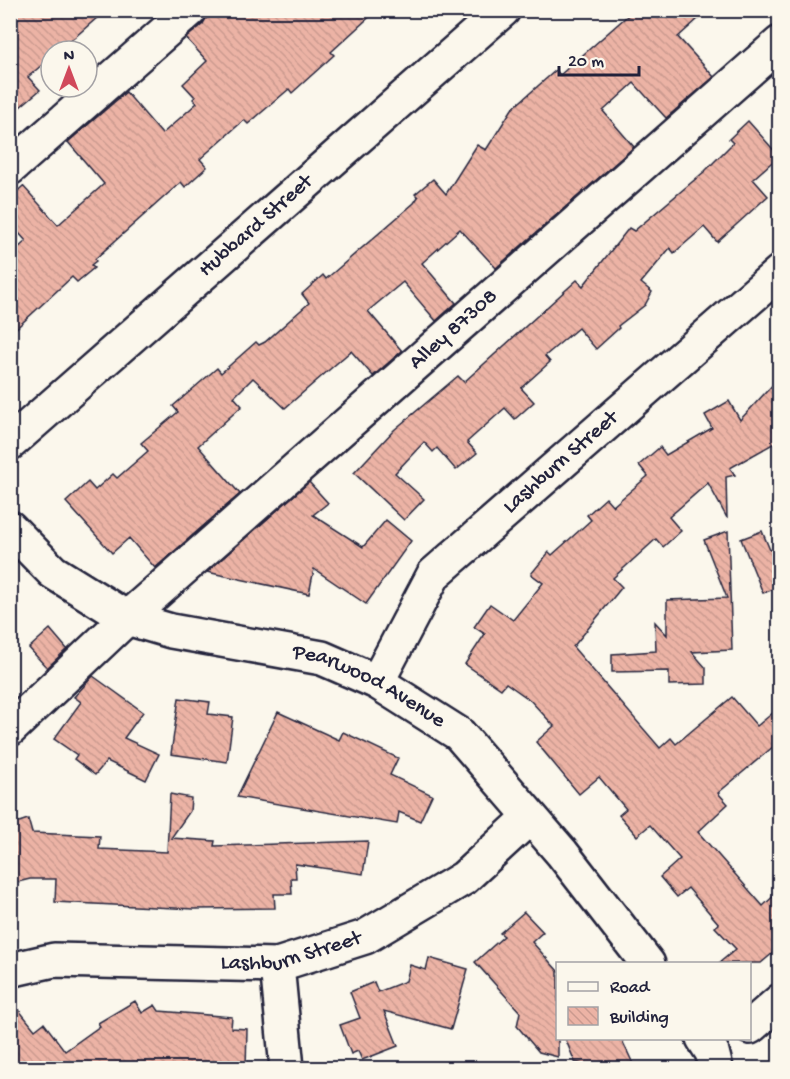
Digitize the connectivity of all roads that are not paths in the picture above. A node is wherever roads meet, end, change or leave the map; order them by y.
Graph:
1 (190, 10) edge
2 (503, 10) edge
3 (780, 42) edge
4 (10, 168) edge
5 (780, 272) edge
6 (10, 443) edge
7 (10, 528) edge
8 (127, 618) junction
9 (377, 682) junction
10 (10, 729) edge
11 (530, 817) junction
12 (647, 962) edge
13 (277, 965) junction
14 (10, 970) edge
15 (780, 1000) edge
16 (751, 1026) edge
17 (287, 1068) edge

1 - 4 street
2 - 6 street, Hubbard Street
3 - 8 street, Alley 87308
5 - 9 street, Lashburn Street
7 - 8 street, Pearwood Avenue
8 - 9 street, Pearwood Avenue
8 - 10 street, Alley 87308
9 - 11 street, Pearwood Avenue
11 - 12 street, Pearwood Avenue
11 - 13 street, Lashburn Street
13 - 14 street, Lashburn Street
13 - 17 street
15 - 16 street

